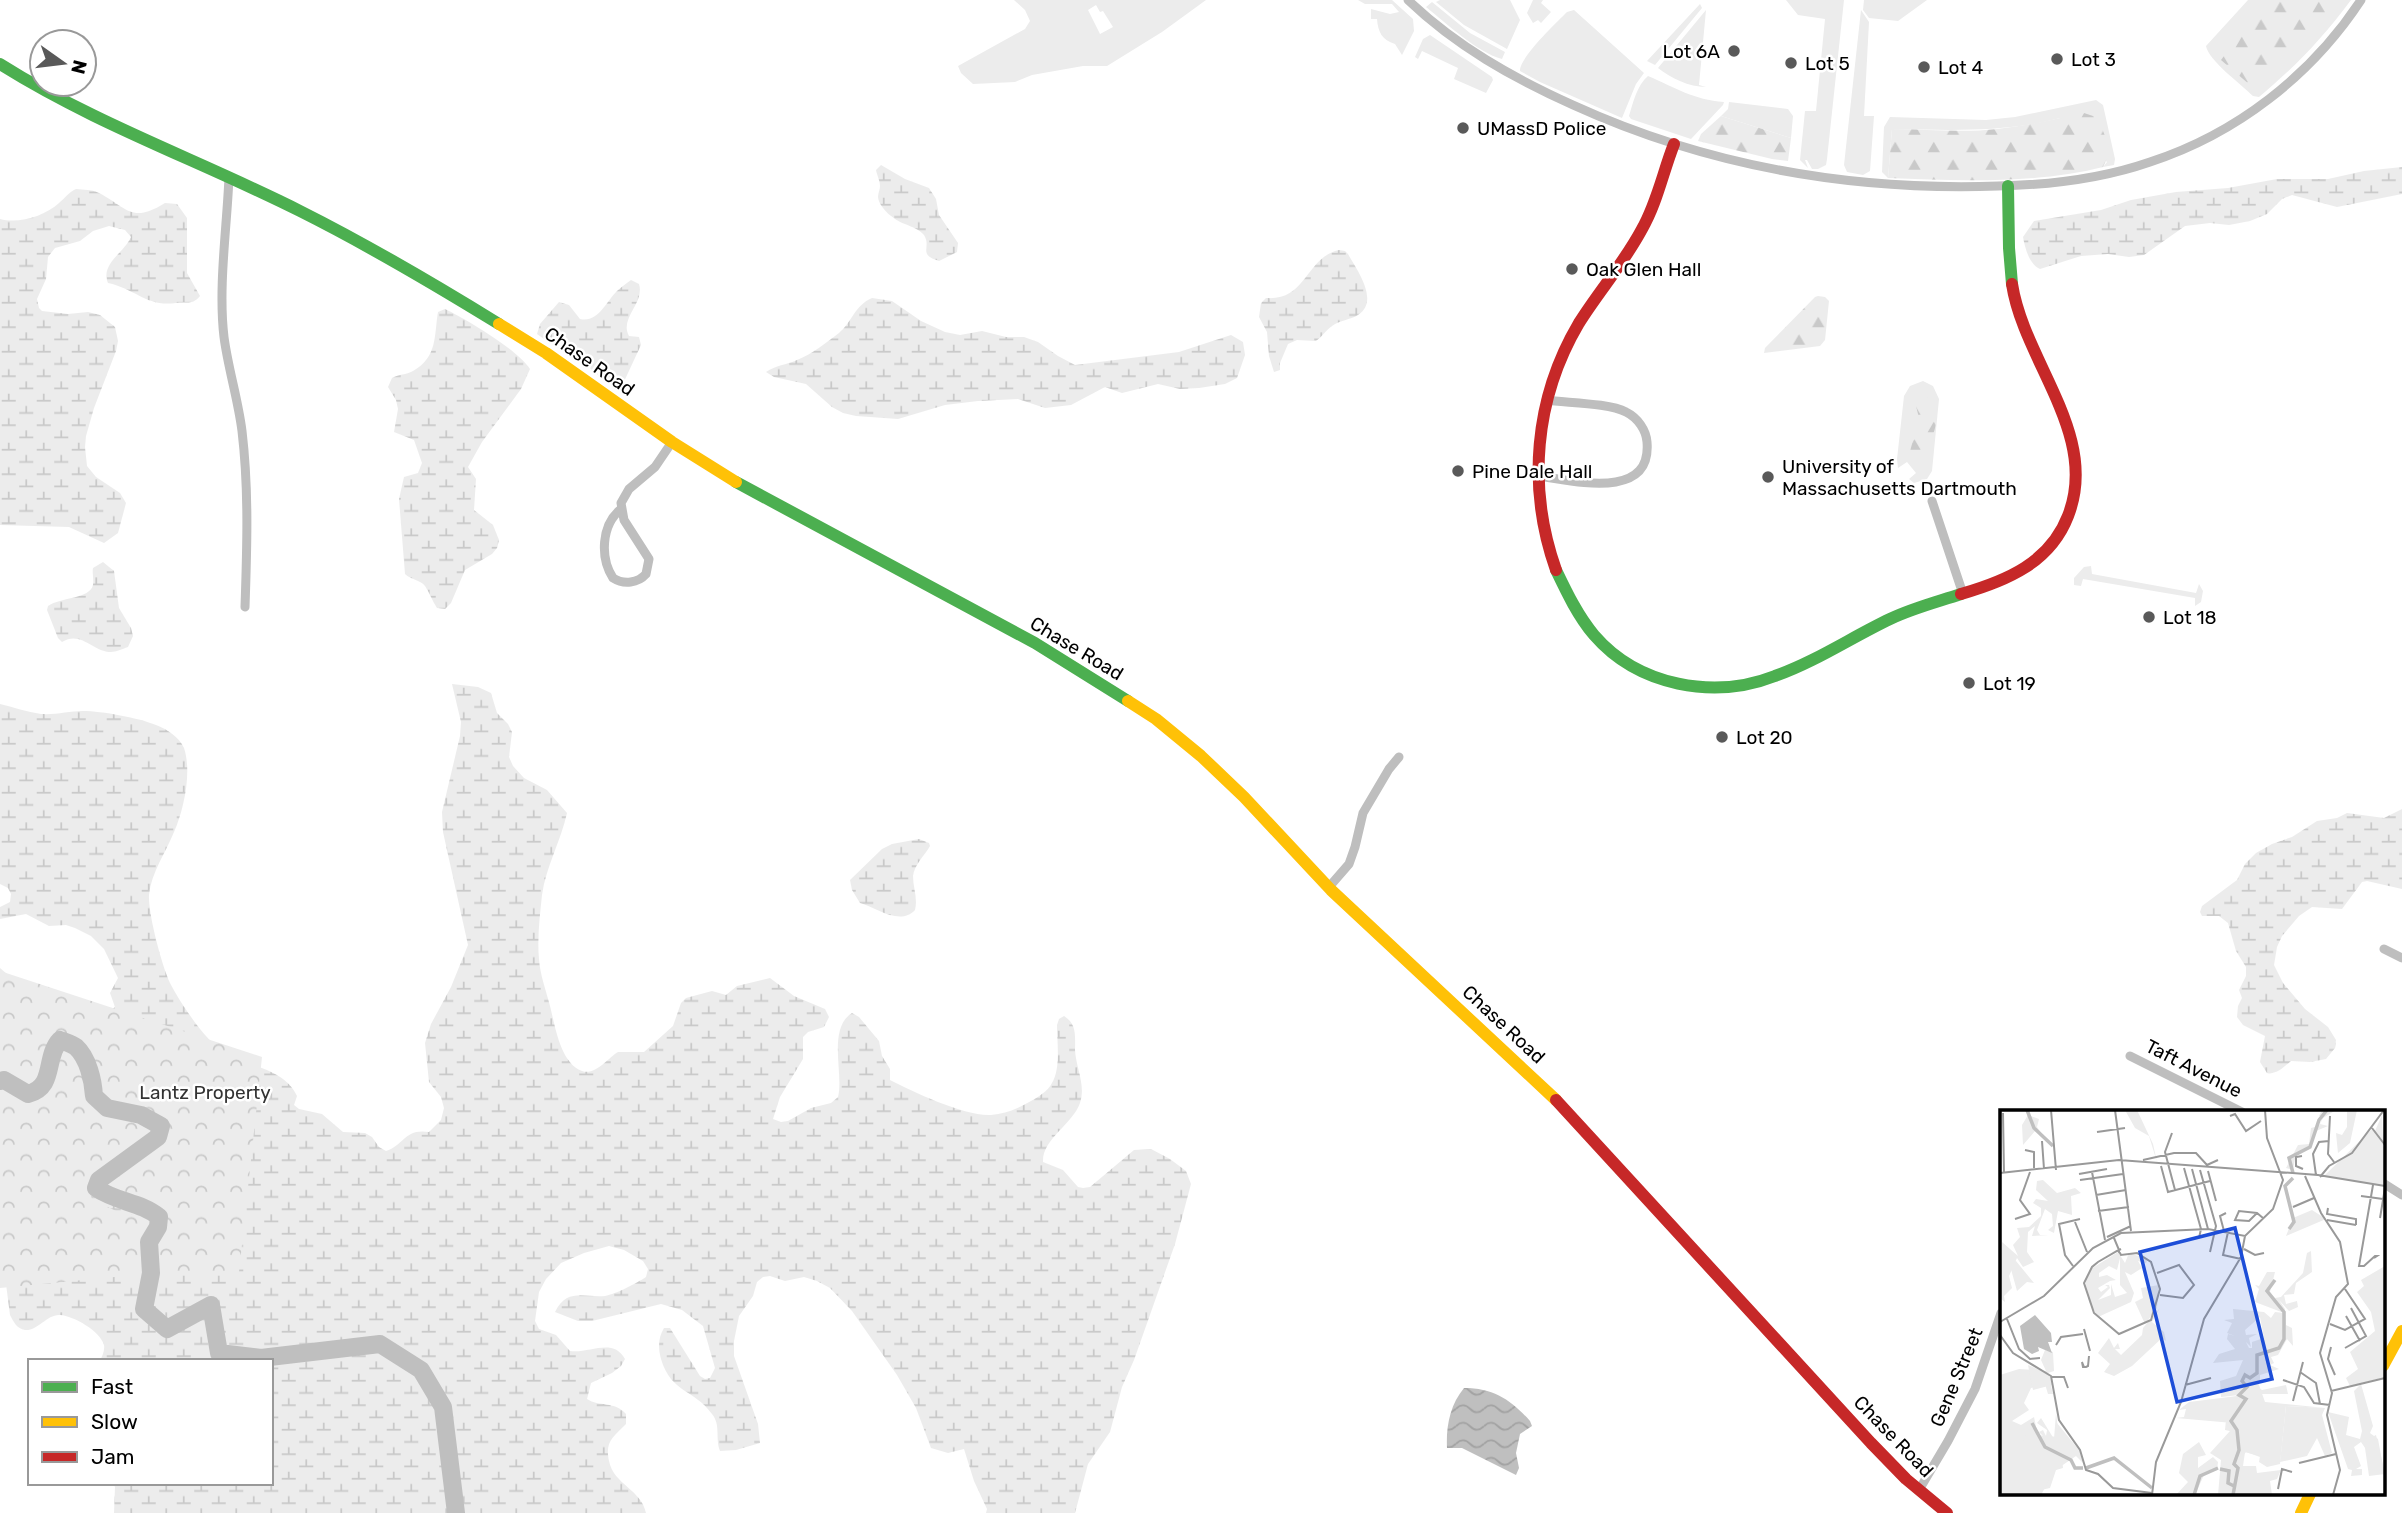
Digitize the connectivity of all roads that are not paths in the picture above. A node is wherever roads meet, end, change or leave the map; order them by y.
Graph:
1 (1408, 0) edge
2 (2361, 0) edge
3 (0, 64) edge
4 (1674, 144) junction
5 (229, 177) junction
6 (2008, 186) junction
7 (1546, 400) junction
8 (671, 442) junction
9 (1538, 476) junction
10 (1932, 501) dead end
11 (621, 509) junction
12 (1963, 594) junction
13 (244, 607) dead end
14 (1399, 757) dead end
15 (1329, 887) junction
16 (2384, 949) dead end
17 (2402, 958) edge
18 (2130, 1056) dead end
19 (2238, 1110) edge
20 (2384, 1184) edge
21 (2402, 1195) edge
22 (2000, 1316) edge
23 (2402, 1331) edge
24 (2398, 1347) edge
25 (2384, 1365) edge
26 (1919, 1490) junction
27 (2310, 1496) edge
28 (1947, 1513) edge
29 (2301, 1513) edge

1 - 4 street
2 - 6 street
3 - 5 street, Chase Road
4 - 6 street
4 - 7 street
5 - 8 street, Chase Road
5 - 13 street
6 - 12 street
7 - 9 street
7 - 9 street
8 - 11 street
8 - 15 street, Chase Road
9 - 12 street
10 - 12 street
11 - 11 street
14 - 15 street
15 - 26 street, Chase Road
16 - 17 street
18 - 19 street, Taft Avenue
20 - 21 street
22 - 26 street, Gene Street
23 - 24 street
24 - 25 street
26 - 28 street, Chase Road
27 - 29 street

